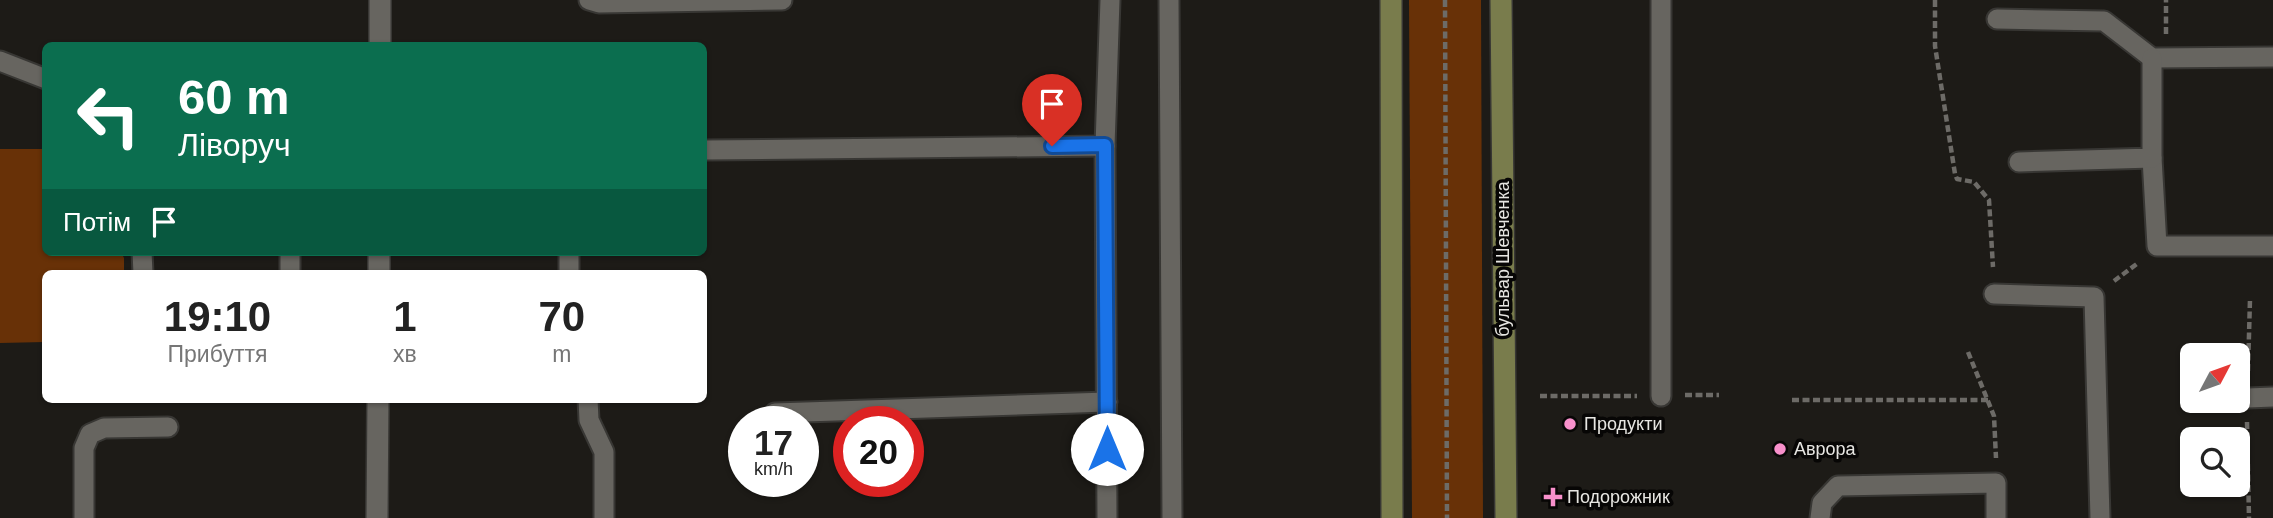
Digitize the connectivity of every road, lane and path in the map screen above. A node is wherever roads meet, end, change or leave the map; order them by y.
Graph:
1 (380, 0) edge
2 (589, 0) edge
3 (782, 0) edge
4 (1110, 0) edge
5 (1169, 0) edge
6 (1391, 0) edge
7 (1445, 0) edge
8 (1501, 0) edge
9 (1661, 0) edge
10 (1935, 0) edge
11 (1997, 19) dead end
12 (380, 42) edge
13 (2273, 57) edge
14 (2152, 58) junction
15 (0, 61) edge
16 (42, 77) edge
17 (1105, 145) junction
18 (707, 150) edge
19 (2152, 158) junction
20 (2019, 162) dead end
21 (2157, 246) junction
22 (2273, 246) edge
23 (1994, 294) joint
24 (2094, 297) junction
25 (1968, 352) dead end
26 (1719, 395) dead end
27 (1540, 396) dead end
28 (1661, 396) junction
29 (2273, 397) edge
30 (2250, 398) edge
31 (1793, 400) dead end
32 (1988, 400) junction
33 (1107, 402) junction
34 (378, 403) edge
35 (588, 403) edge
36 (819, 412) edge
37 (168, 427) dead end
38 (1996, 483) junction
39 (84, 518) edge
40 (377, 518) edge
41 (604, 518) edge
42 (1107, 518) edge
43 (1172, 518) edge
44 (1392, 518) edge
45 (1447, 518) edge
46 (1506, 518) edge
47 (1820, 518) edge
48 (1996, 518) edge
49 (2100, 518) edge

1 - 12 street
2 - 3 lane
4 - 17 lane
5 - 43 lane
6 - 44 main road
7 - 45 path
8 - 46 main road, бульвар Шевченка
9 - 28 lane
10 - 23 path
11 - 14 lane
13 - 14 lane
14 - 19 lane
15 - 16 lane
17 - 18 lane
17 - 33 lane
19 - 20 lane
19 - 21 lane
21 - 22 lane
21 - 24 path
23 - 24 lane
24 - 49 lane
25 - 32 path
26 - 28 path
27 - 28 path
29 - 30 lane
31 - 32 path
32 - 38 path
33 - 36 lane
33 - 42 lane
34 - 40 street
35 - 41 lane
37 - 39 lane
38 - 47 lane
38 - 48 lane

